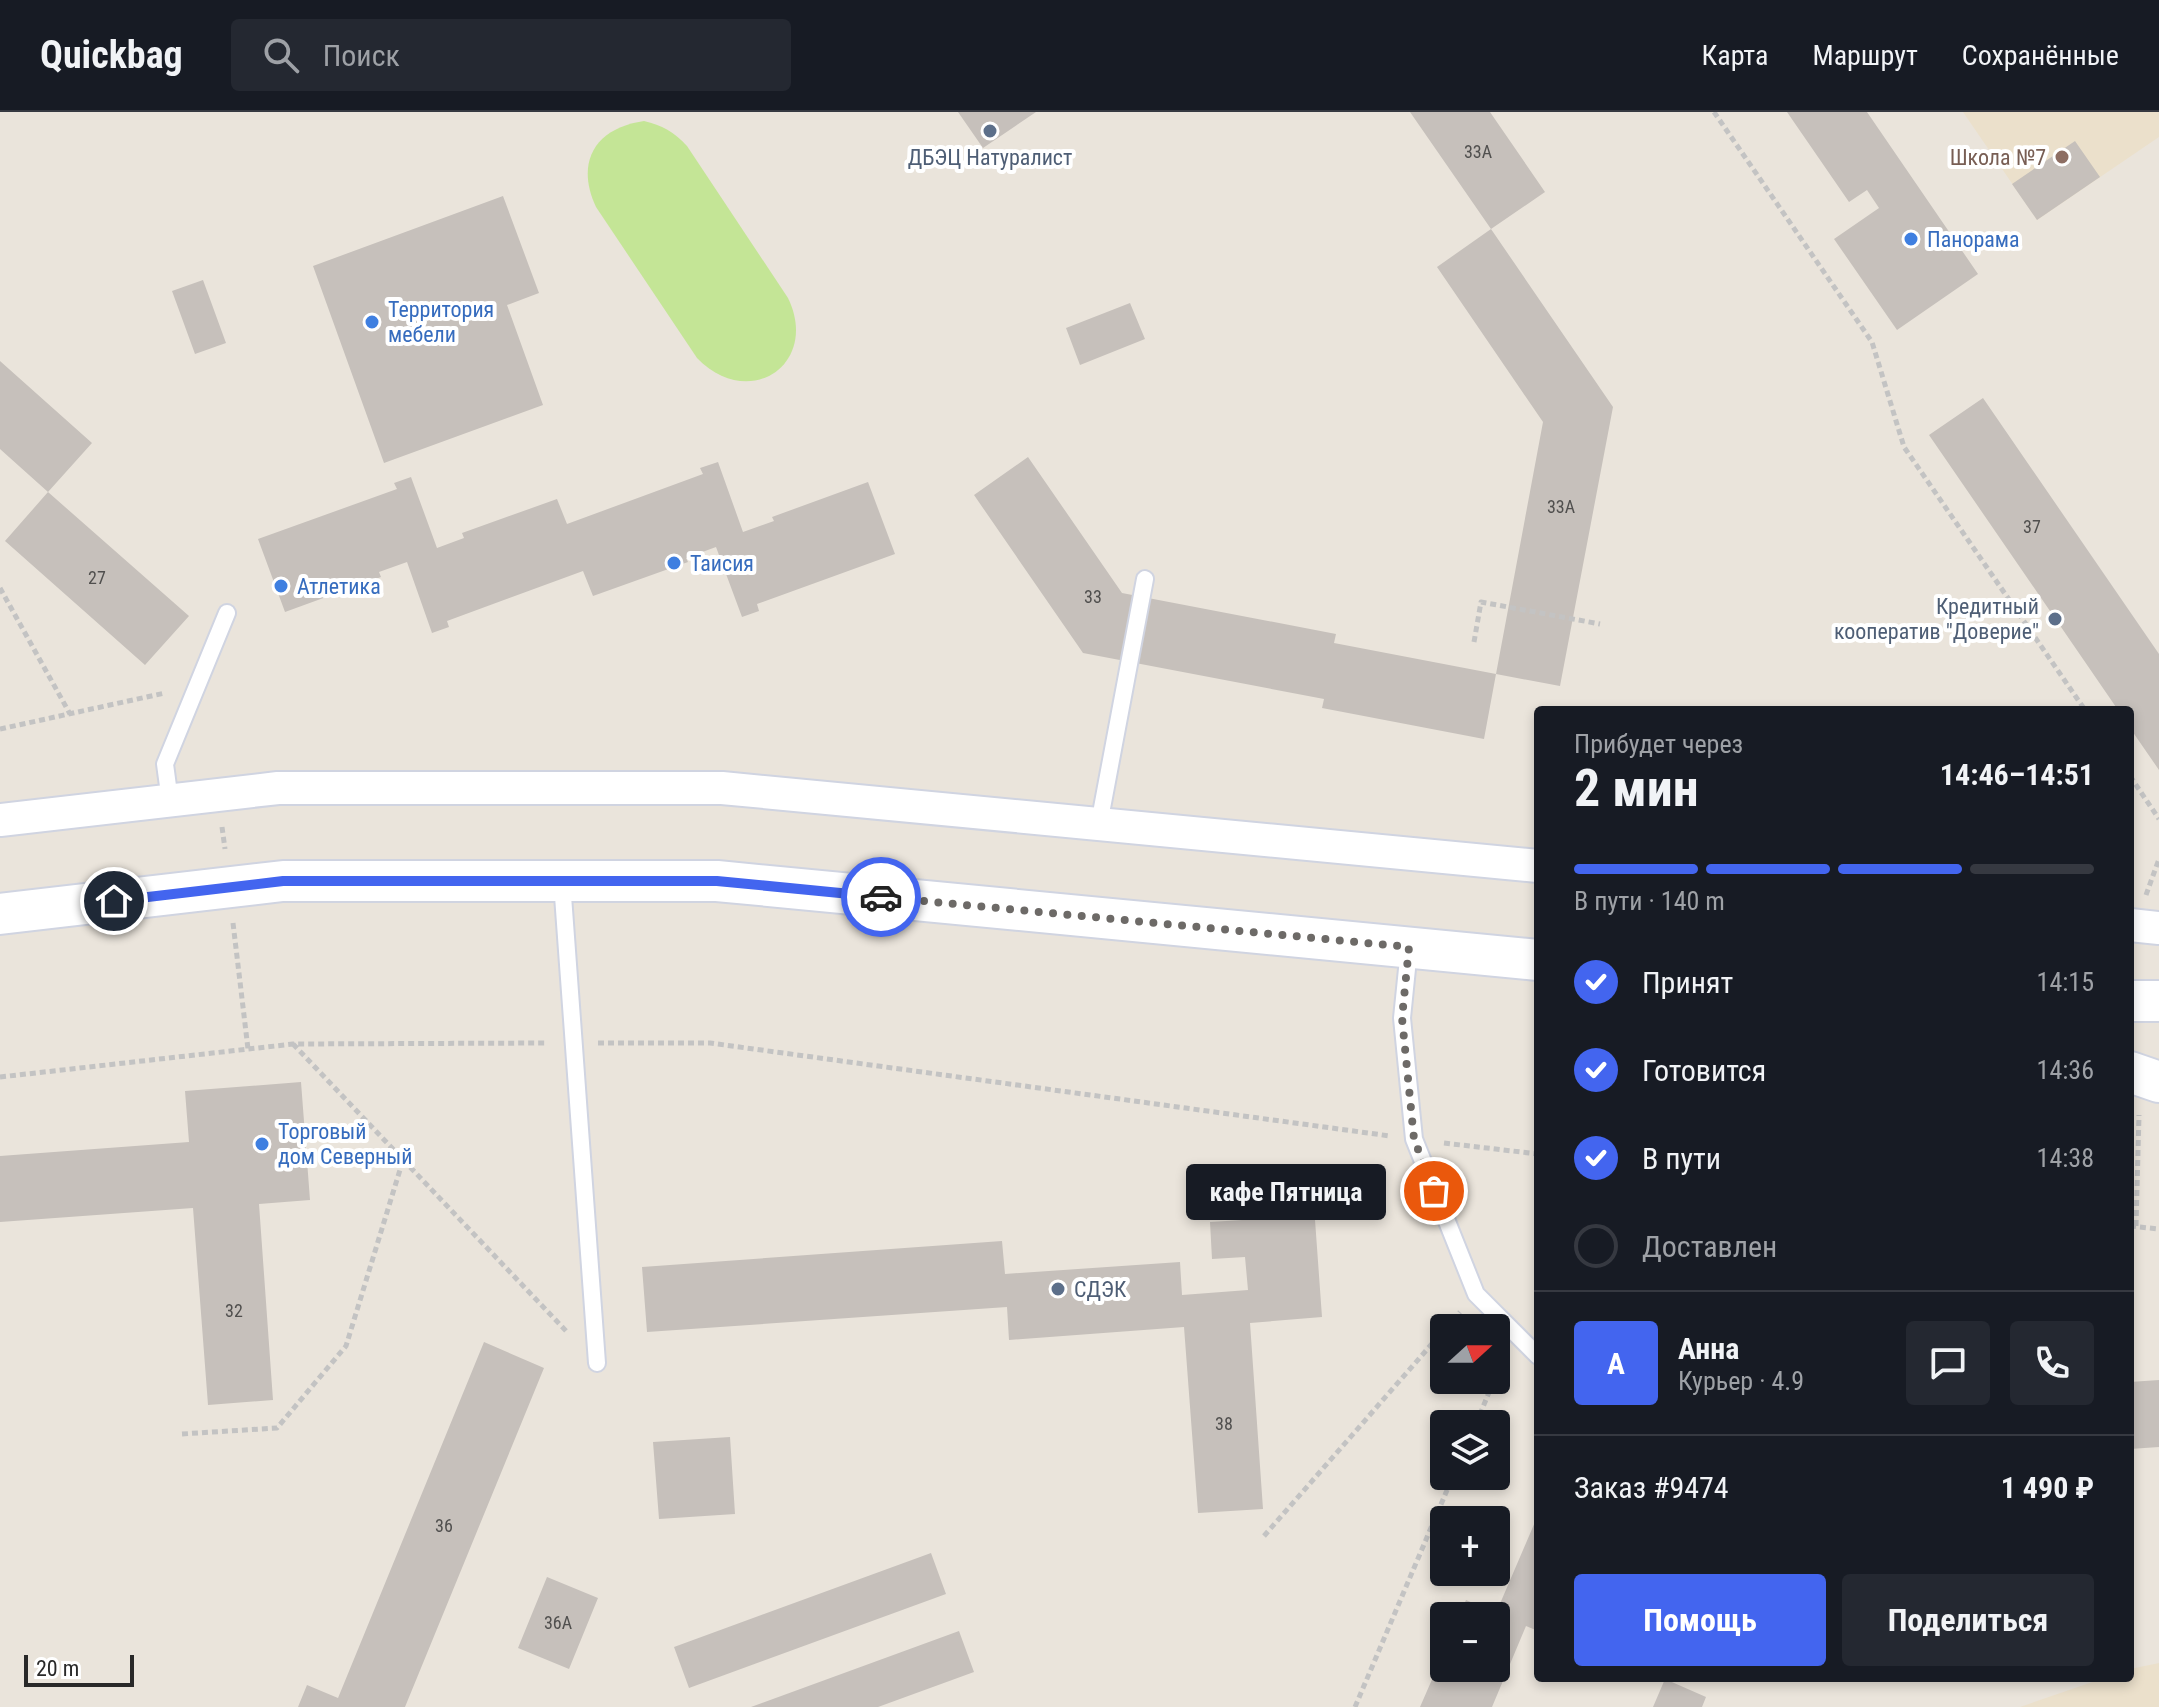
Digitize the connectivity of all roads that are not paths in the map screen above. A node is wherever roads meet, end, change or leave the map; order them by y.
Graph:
1 (1145, 579) dead end
2 (227, 613) dead end
3 (170, 801) junction
4 (0, 820) edge
5 (1099, 824) junction
6 (1534, 866) edge
7 (562, 881) junction
8 (0, 914) edge
9 (2134, 925) edge
10 (2159, 928) edge
11 (1409, 947) junction
12 (1534, 960) edge
13 (2134, 1001) edge
14 (2159, 1001) edge
15 (2134, 1073) edge
16 (2159, 1082) edge
17 (1534, 1352) edge
18 (597, 1363) road end

1 - 5 lane
2 - 3 lane
3 - 4 street
3 - 5 street
5 - 6 street
7 - 8 street
7 - 11 street
7 - 18 lane
9 - 10 street
11 - 12 street
11 - 17 lane
13 - 14 street
15 - 16 street

